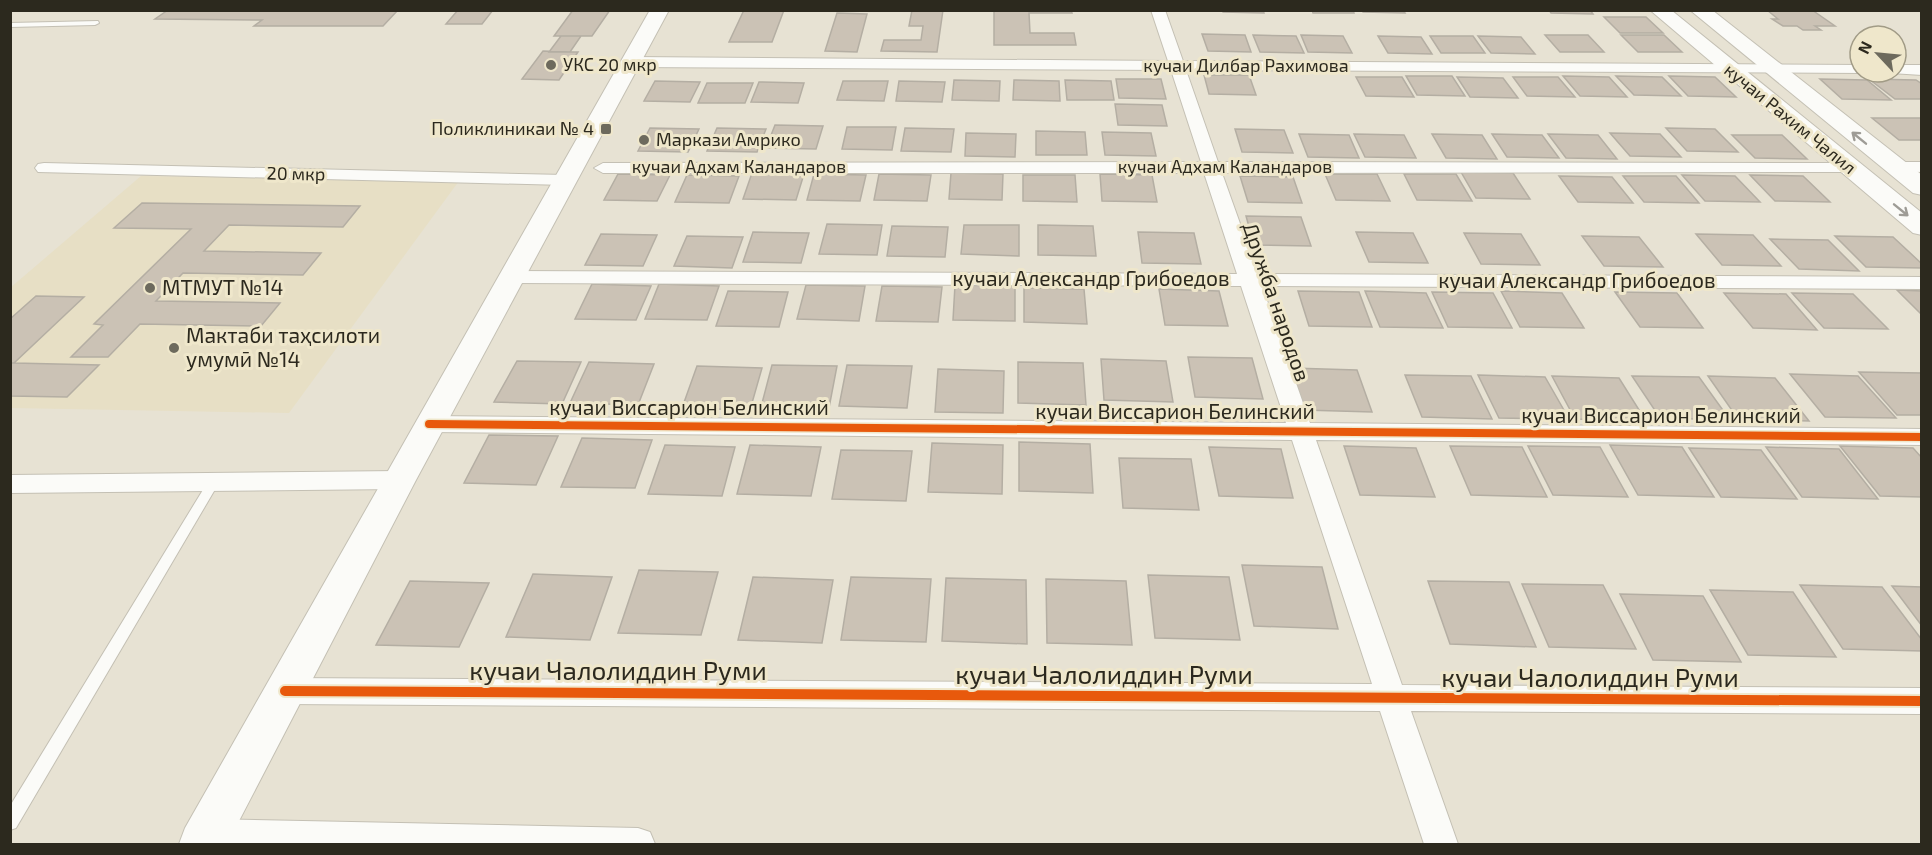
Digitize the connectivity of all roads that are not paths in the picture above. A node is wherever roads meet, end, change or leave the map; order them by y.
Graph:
1 (660, 10) edge
2 (1158, 10) edge
3 (1659, 10) edge
4 (1699, 10) edge
5 (95, 23) dead end
6 (10, 25) edge
7 (632, 62) junction
8 (1177, 65) junction
9 (1729, 69) junction
10 (1774, 70) junction
11 (1848, 70) edge
12 (1211, 167) junction
13 (1848, 167) junction
14 (1894, 167) junction
15 (1922, 167) edge
16 (44, 168) dead end
17 (603, 168) dead end
18 (557, 180) junction
19 (1922, 188) edge
20 (1922, 227) edge
21 (512, 277) junction
22 (1250, 280) junction
23 (1922, 283) edge
24 (429, 424) junction
25 (1301, 431) junction
26 (1922, 436) edge
27 (399, 480) junction
28 (213, 483) junction
29 (10, 484) edge
30 (285, 691) junction
31 (1392, 698) junction
32 (1922, 701) edge
33 (10, 822) edge
34 (204, 840) edge
35 (638, 844) edge
36 (1441, 844) edge

1 - 7 main road
2 - 8 street, Дружба народов
3 - 9 main road, кучаи Рахим Чалил
4 - 10 main road, кучаи Рахим Чалил
5 - 6 lane
7 - 8 street, кучаи Дилбар Рахимова
7 - 18 main road
8 - 9 street, кучаи Дилбар Рахимова
8 - 12 street, Дружба народов
9 - 10 street, кучаи Дилбар Рахимова
9 - 13 main road, кучаи Рахим Чалил
10 - 11 street, кучаи Дилбар Рахимова
14 -> 10 main road, кучаи Рахим Чалил
12 - 13 street, кучаи Адхам Каландаров
12 - 17 street, кучаи Адхам Каландаров
12 - 22 street, Дружба народов
13 -> 20 main road, кучаи Рахим Чалил
14 - 15 street
14 - 19 main road, кучаи Рахим Чалил
16 - 18 street, 20 мкр
18 - 21 main road
21 - 22 street, кучаи Александр Грибоедов
21 - 24 main road
22 - 23 street, кучаи Александр Грибоедов
22 - 25 street, Дружба народов
24 - 25 street, кучаи Виссарион Белинский
24 - 27 main road
25 - 26 street, кучаи Виссарион Белинский
25 - 31 street, Дружба народов
27 - 28 street
27 - 30 main road
28 - 29 street
28 - 33 lane
30 - 31 street, кучаи Чалолиддин Руми
30 - 34 main road
31 - 32 street, кучаи Чалолиддин Руми
31 - 36 street, Дружба народов
34 - 35 street

